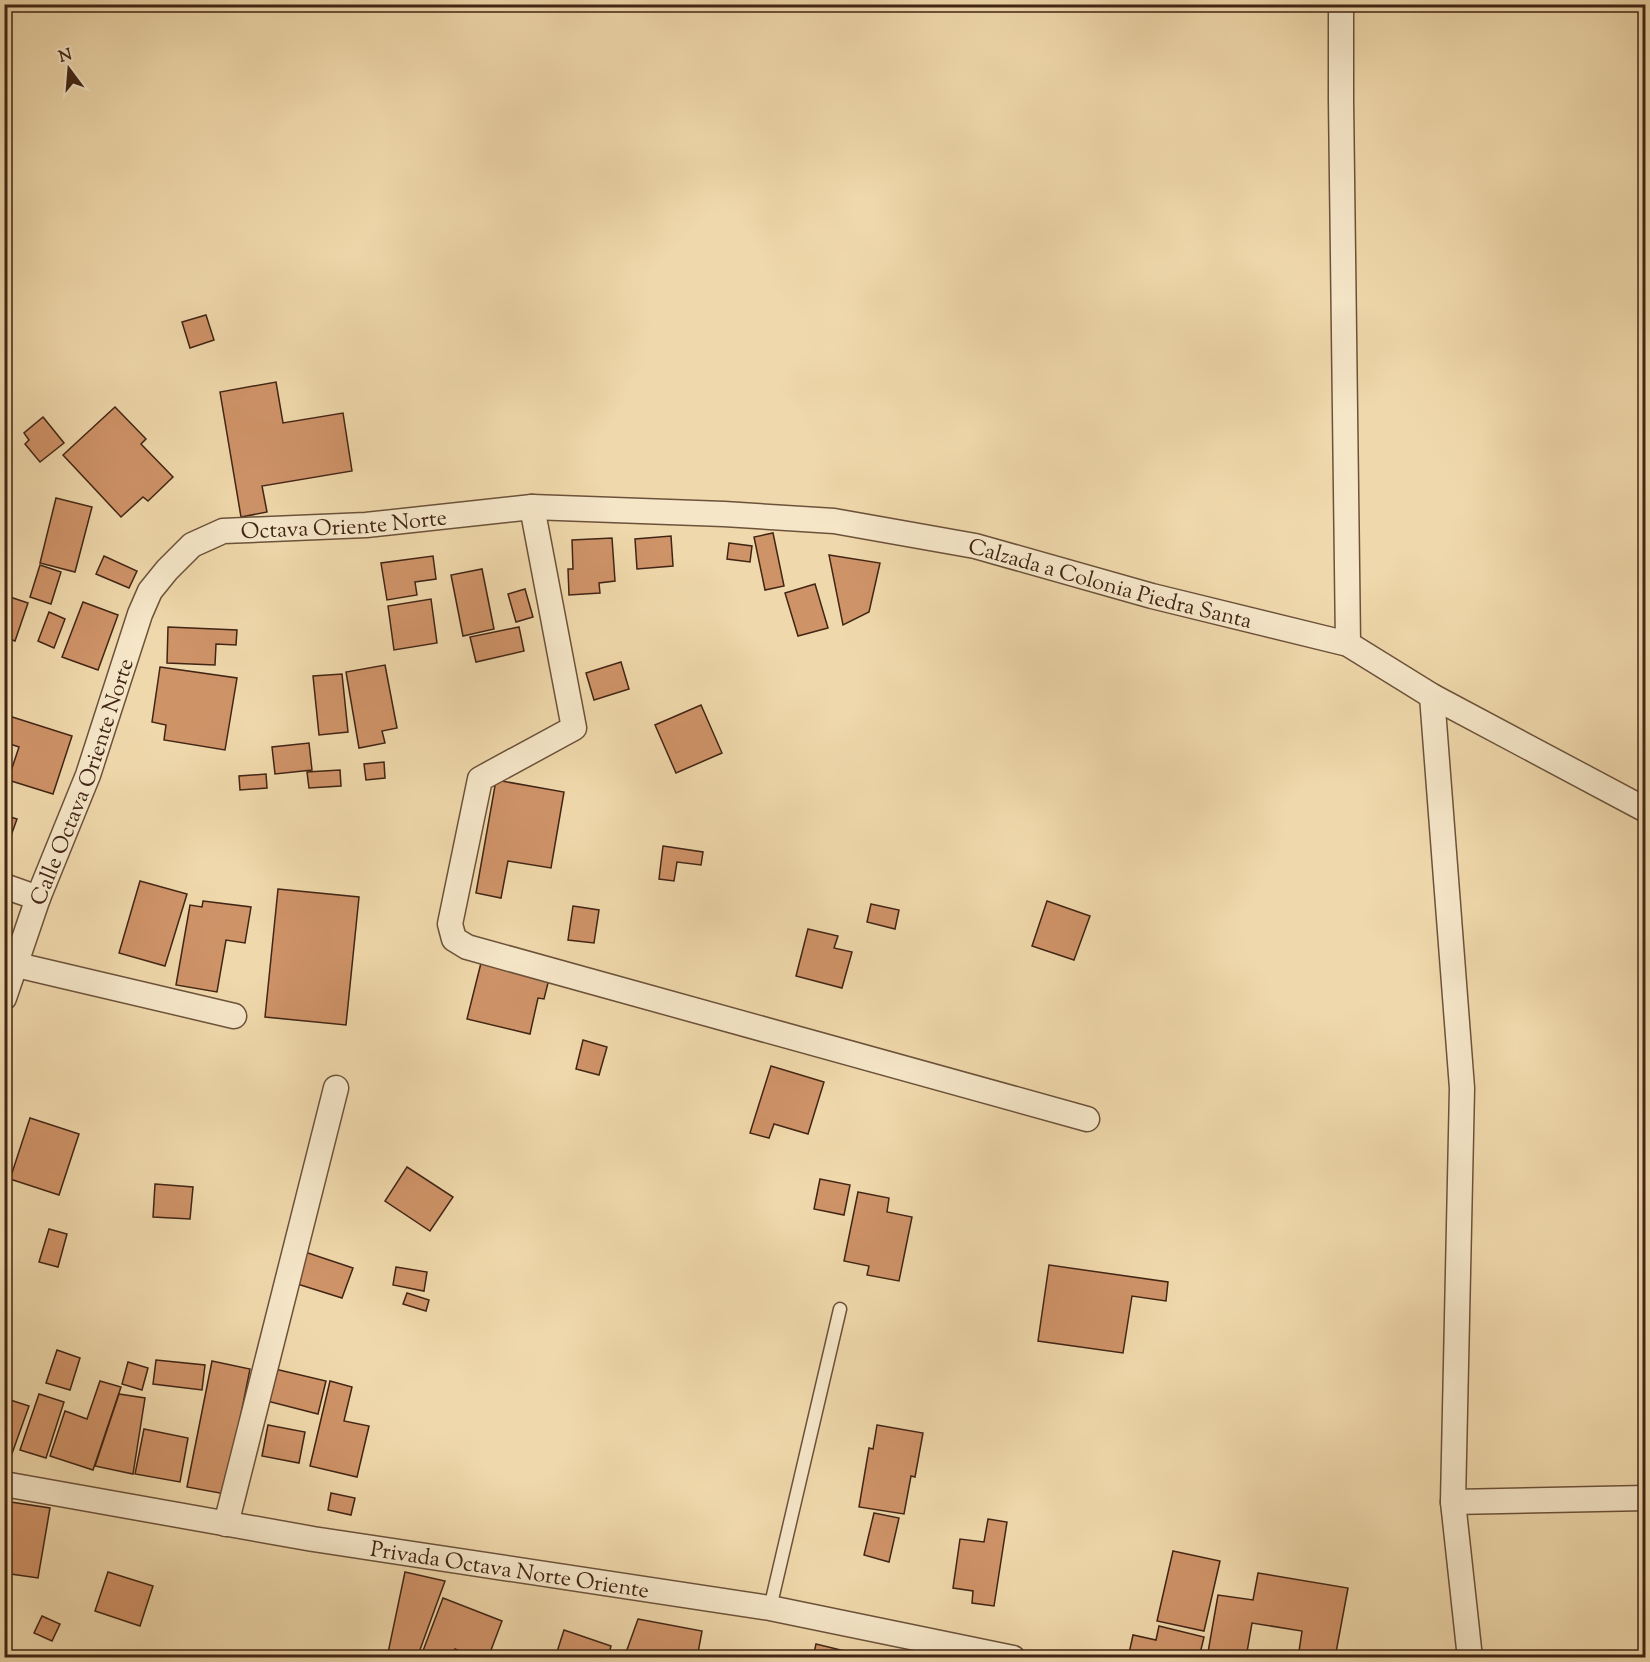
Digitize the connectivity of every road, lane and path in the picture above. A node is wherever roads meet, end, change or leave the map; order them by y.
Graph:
1 (1341, 4) edge
2 (532, 507) junction
3 (167, 570) joint
4 (1348, 644) junction
5 (1432, 696) junction
6 (1646, 810) edge
7 (4, 886) edge
8 (38, 898) junction
9 (17, 965) junction
10 (4, 998) edge
11 (234, 1016) dead end
12 (336, 1089) dead end
13 (1087, 1119) dead end
14 (840, 1309) dead end
15 (4, 1484) edge
16 (1646, 1498) edge
17 (1453, 1502) junction
18 (226, 1524) junction
19 (770, 1608) junction
20 (1013, 1658) edge
21 (1470, 1658) edge

1 - 4 street
2 - 3 street, Octava Oriente Norte
2 - 4 street, Calzada a Colonia Piedra Santa
2 - 13 street
3 - 8 street, Calle Octava Oriente Norte
4 - 5 street, Calzada a Colonia Piedra Santa
5 - 6 street, Calzada a Colonia Piedra Santa
5 - 17 street
7 - 8 street
8 - 9 street, Calle Octava Oriente Norte
9 - 10 street, Calle Octava Oriente Norte
9 - 11 street
12 - 18 street
14 - 19 lane
15 - 18 street, Privada Octava Norte Oriente
16 - 17 street
17 - 21 street
18 - 19 street, Privada Octava Norte Oriente
19 - 20 street, Privada Octava Norte Oriente

